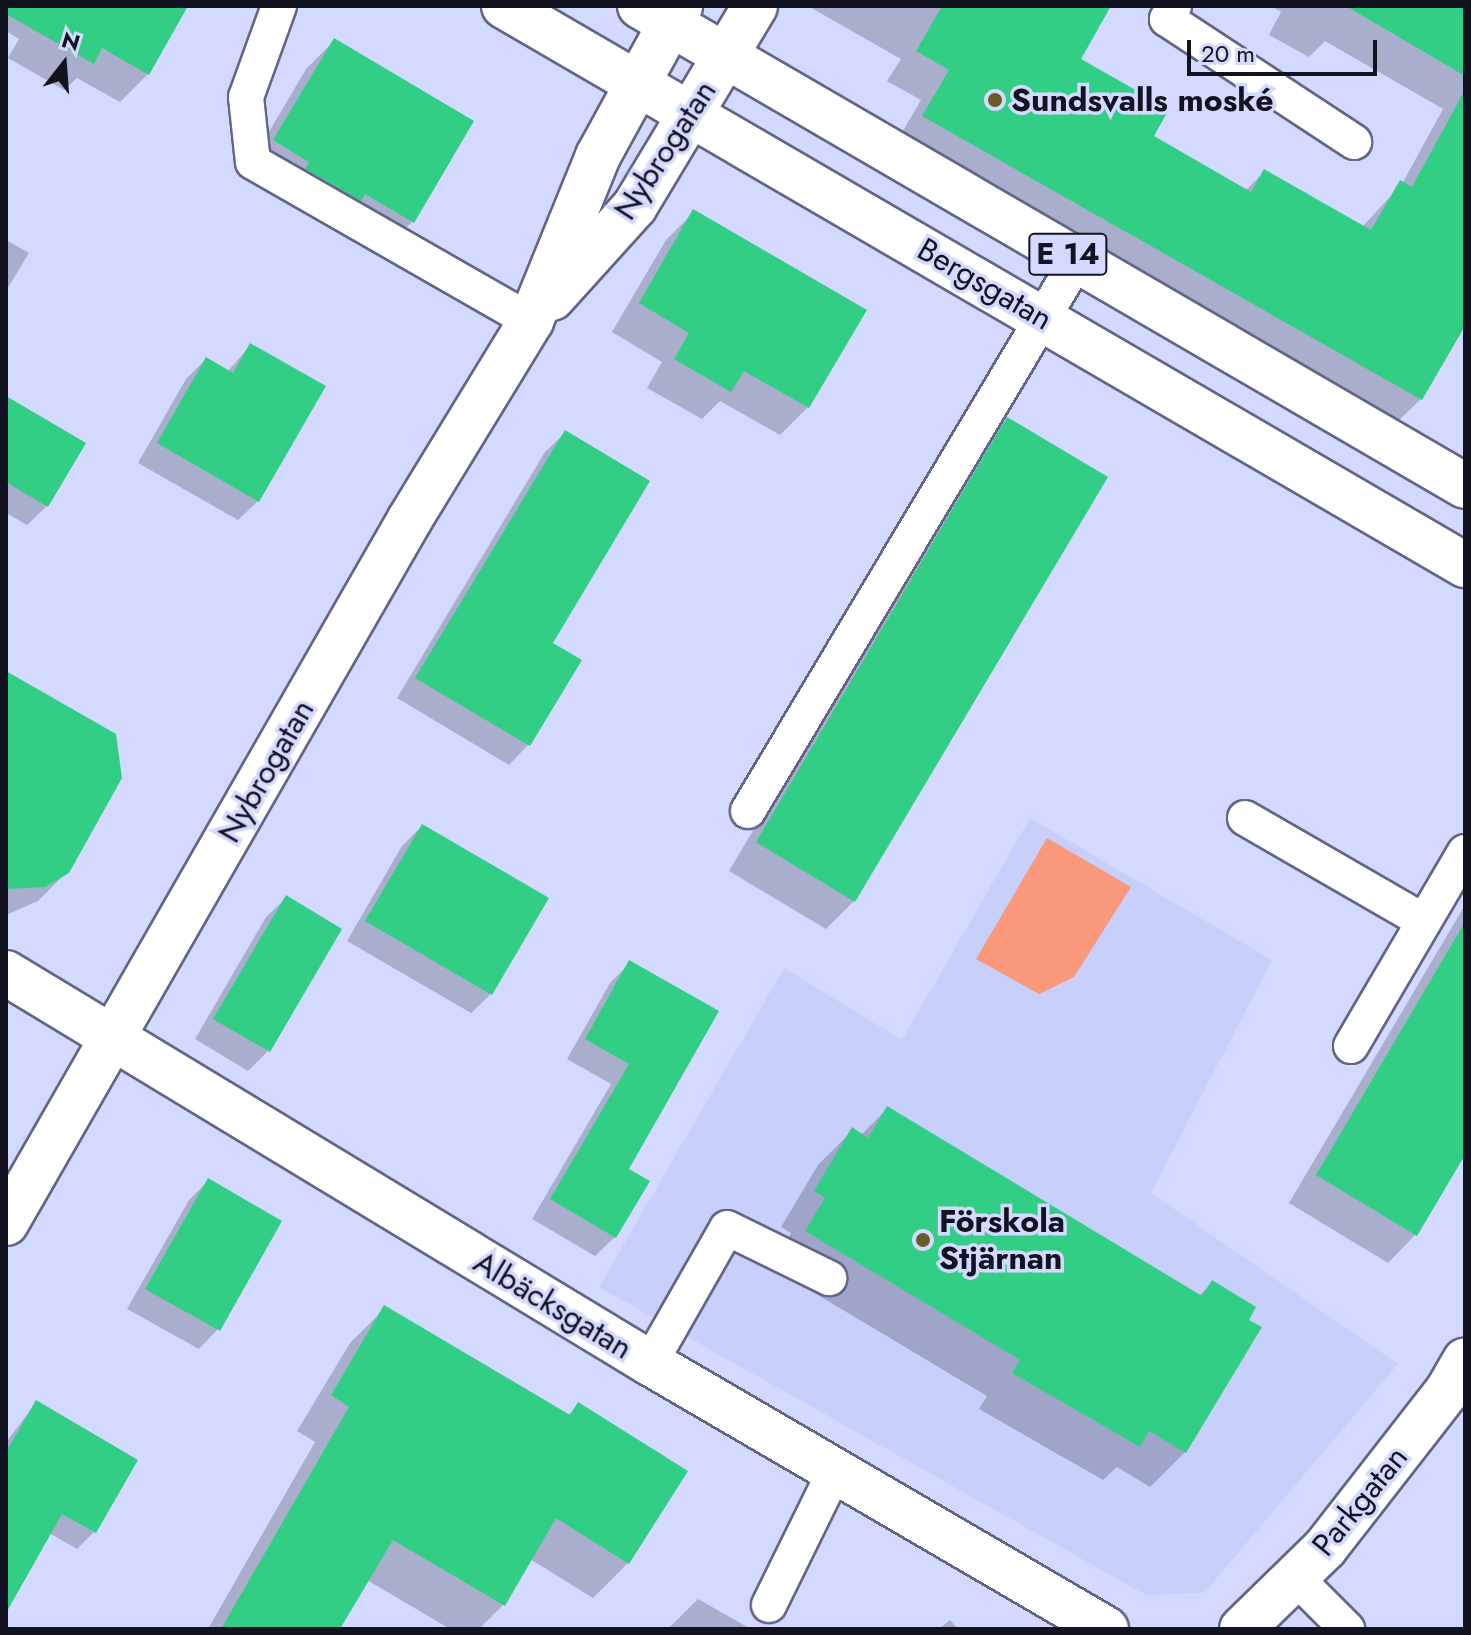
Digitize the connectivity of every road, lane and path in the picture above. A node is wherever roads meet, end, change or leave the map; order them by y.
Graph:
1 (279, 6) edge
2 (504, 6) edge
3 (755, 6) edge
4 (1174, 6) edge
5 (663, 12) edge
6 (726, 54) junction
7 (637, 82) junction
8 (692, 115) junction
9 (1354, 142) dead end
10 (1078, 259) junction
11 (1043, 317) junction
12 (531, 321) junction
13 (1465, 486) edge
14 (1465, 565) edge
15 (748, 811) dead end
16 (1245, 818) dead end
17 (1465, 852) edge
18 (1422, 920) junction
19 (6, 973) edge
20 (113, 1034) junction
21 (1351, 1046) dead end
22 (6, 1223) edge
23 (829, 1278) dead end
24 (1465, 1361) edge
25 (650, 1363) junction
26 (835, 1471) junction
27 (1295, 1577) junction
28 (769, 1605) dead end
29 (1106, 1629) edge
30 (1242, 1629) edge
31 (1347, 1629) edge

1 - 12 lane
2 - 7 main road, Bergsgatan / E 14
3 - 6 main road, Nybrogatan
4 - 9 lane
5 - 6 main road, E 14
5 - 7 main road, Nybrogatan
6 - 8 main road, Nybrogatan
6 - 10 main road, E 14
7 - 8 main road, Bergsgatan / E 14
7 - 12 main road, Nybrogatan
8 - 11 main road, Bergsgatan / E 14
8 - 12 main road, Nybrogatan
10 - 11 lane
10 - 13 main road, E 14
11 - 14 main road, Bergsgatan / E 14
11 - 15 lane
12 - 20 main road, Nybrogatan
16 - 18 lane
17 - 18 lane
18 - 21 lane
19 - 20 main road, Albäcksgatan
20 - 22 main road, Nybrogatan
20 - 25 main road, Albäcksgatan
23 - 25 lane
24 - 27 main road, Parkgatan
25 - 26 main road, Albäcksgatan
26 - 28 lane
26 - 29 main road, Albäcksgatan
27 - 30 main road, Parkgatan
27 - 31 lane

